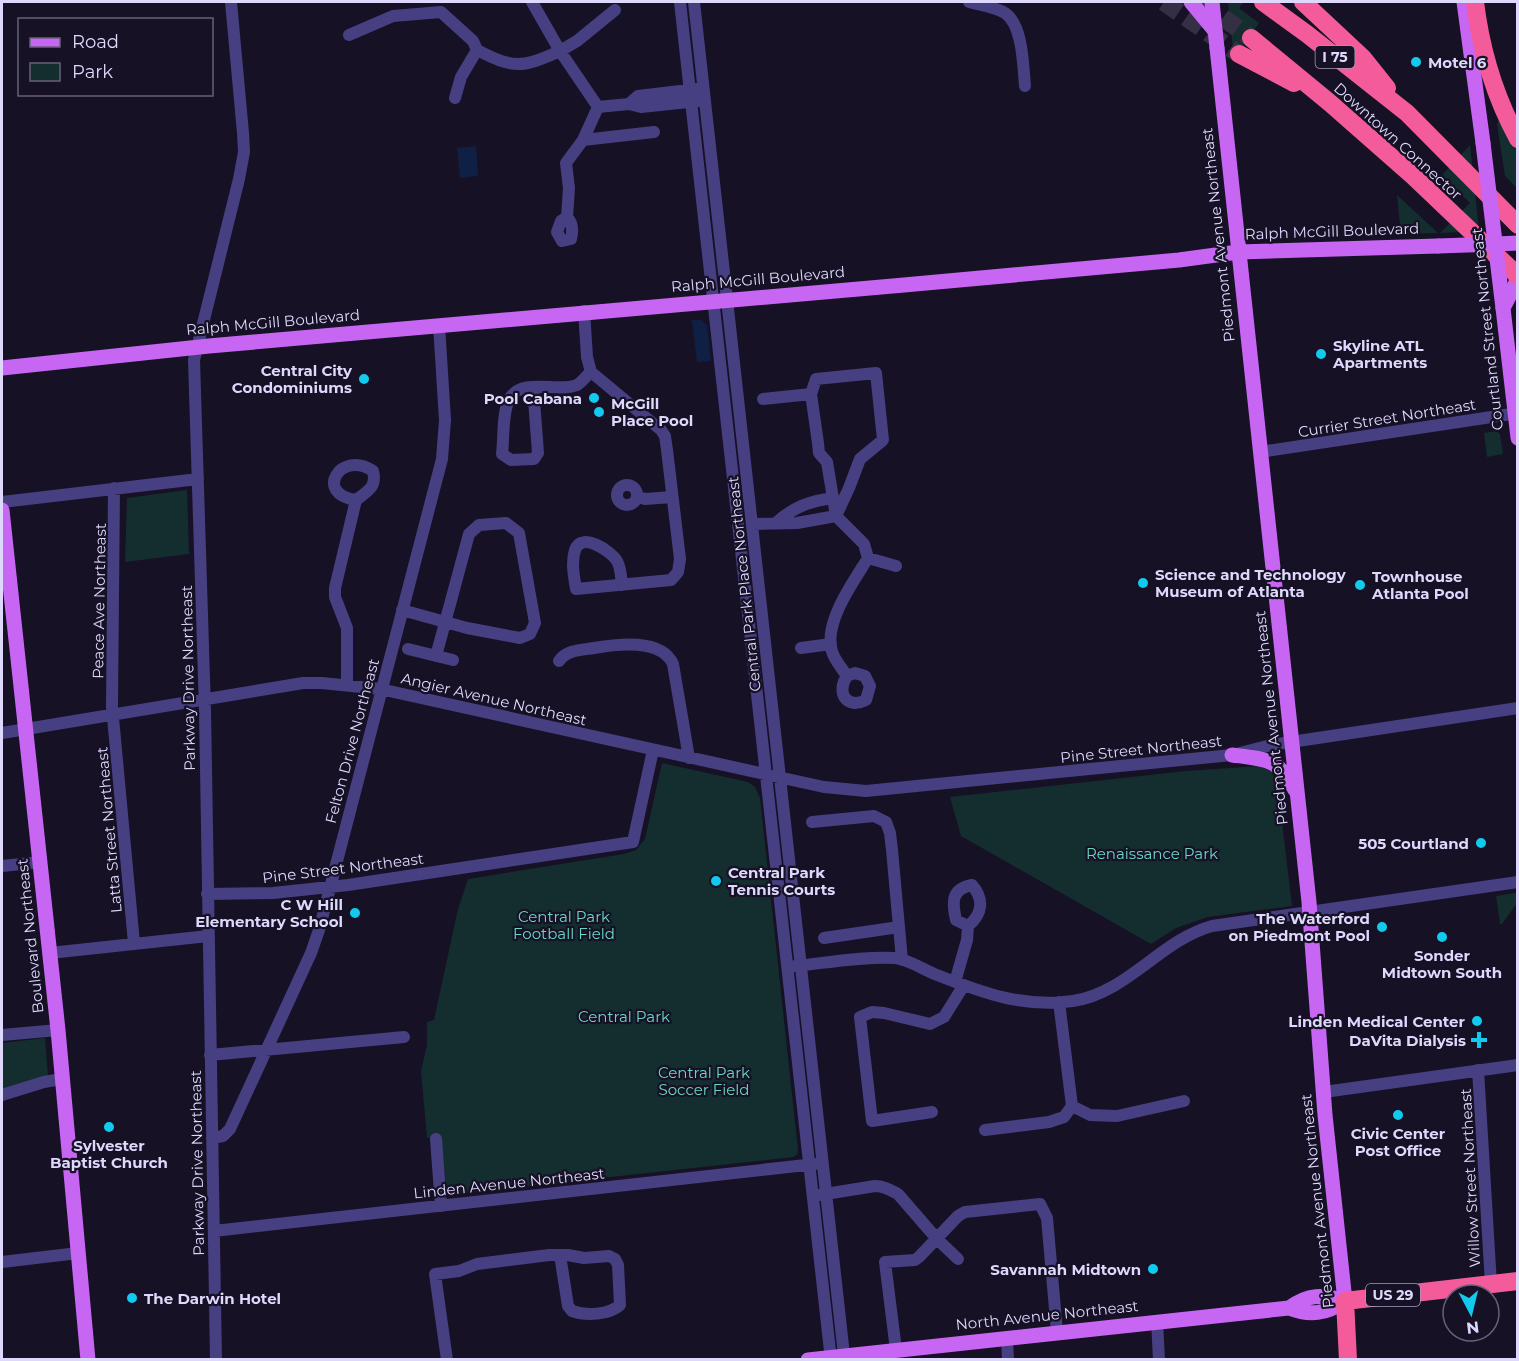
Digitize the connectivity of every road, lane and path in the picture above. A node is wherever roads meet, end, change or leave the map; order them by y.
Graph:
1 (231, 2) edge
2 (532, 2) edge
3 (680, 2) edge
4 (694, 2) edge
5 (969, 2) edge
6 (1191, 2) edge
7 (1212, 2) edge
8 (1263, 2) edge
9 (1303, 2) edge
10 (1464, 2) edge
11 (1475, 2) edge
12 (615, 10) dead end
13 (1215, 31) junction
14 (349, 34) dead end
15 (1251, 38) tunnel mouth
16 (477, 50) junction
17 (560, 51) junction
18 (1239, 54) tunnel mouth
19 (1025, 86) dead end
20 (705, 94) junction
21 (690, 96) junction
22 (454, 98) dead end
23 (1330, 103) junction
24 (598, 106) junction
25 (1407, 113) junction
26 (654, 132) dead end
27 (1518, 139) edge
28 (583, 140) junction
29 (1488, 176) junction
30 (567, 217) dead end
31 (1518, 219) edge
32 (1518, 225) edge
33 (1518, 243) edge
34 (1496, 244) junction
35 (1238, 252) junction
36 (1518, 278) edge
37 (721, 301) junction
38 (1503, 308) junction
39 (584, 312) junction
40 (440, 325) junction
41 (197, 347) junction
42 (2, 368) edge
43 (591, 372) junction
44 (533, 387) junction
45 (811, 394) junction
46 (763, 399) dead end
47 (1516, 413) edge
48 (1518, 438) edge
49 (1260, 452) junction
50 (198, 479) junction
51 (114, 488) junction
52 (638, 497) dead end
53 (672, 497) junction
54 (833, 498) junction
55 (356, 500) dead end
56 (2, 502) edge
57 (2, 510) edge
58 (810, 512) junction
59 (836, 516) junction
60 (780, 523) junction
61 (753, 524) junction
62 (868, 558) junction
63 (896, 566) dead end
64 (622, 585) junction
65 (402, 610) junction
66 (444, 622) junction
67 (831, 644) junction
68 (801, 648) dead end
69 (408, 649) dead end
70 (436, 656) junction
71 (453, 660) dead end
72 (559, 661) dead end
73 (847, 676) dead end
74 (348, 685) junction
75 (380, 689) junction
76 (204, 700) junction
77 (1518, 708) edge
78 (113, 715) junction
79 (26, 729) junction
80 (2, 733) edge
81 (1292, 742) junction
82 (653, 750) junction
83 (1232, 755) junction
84 (689, 758) junction
85 (765, 775) junction
86 (780, 778) junction
87 (1298, 797) junction
88 (812, 822) dead end
89 (40, 862) junction
90 (2, 866) edge
91 (1518, 882) edge
92 (330, 887) junction
93 (207, 894) junction
94 (1310, 912) junction
95 (968, 926) dead end
96 (899, 927) junction
97 (208, 936) junction
98 (824, 938) dead end
99 (134, 944) junction
100 (50, 953) junction
101 (902, 960) junction
102 (801, 966) junction
103 (786, 967) junction
104 (959, 983) junction
105 (1059, 1002) junction
106 (58, 1029) junction
107 (2, 1035) edge
108 (404, 1037) dead end
109 (265, 1050) junction
110 (210, 1055) junction
111 (1518, 1065) edge
112 (1478, 1070) junction
113 (62, 1079) junction
114 (1324, 1092) junction
115 (2, 1095) edge
116 (1184, 1101) dead end
117 (1072, 1106) junction
118 (932, 1112) dead end
119 (985, 1130) dead end
120 (212, 1138) junction
121 (436, 1139) dead end
122 (823, 1163) junction
123 (808, 1164) junction
124 (826, 1194) junction
125 (812, 1196) junction
126 (441, 1206) junction
127 (214, 1231) junction
128 (937, 1239) junction
129 (78, 1253) junction
130 (560, 1255) junction
131 (958, 1258) dead end
132 (2, 1262) edge
133 (1518, 1281) edge
134 (1491, 1283) edge
135 (1500, 1283) edge
136 (1441, 1290) edge
137 (1345, 1301) junction
138 (1157, 1321) junction
139 (1057, 1332) junction
140 (1007, 1338) junction
141 (897, 1350) junction
142 (835, 1357) edge
143 (88, 1359) edge
144 (216, 1359) edge
145 (447, 1359) edge
146 (808, 1359) edge
147 (1008, 1359) edge
148 (1160, 1359) edge
149 (1348, 1359) edge

1 - 41 street, Parkway Drive Northeast
2 - 17 street
3 - 21 street, Central Park Place Northeast
4 - 20 street, Central Park Place Northeast
5 - 19 street
6 - 13 main road
7 - 13 main road, Piedmont Avenue Northeast, bridge
8 - 25 highway, Downtown Connector / I 75
9 - 25 highway
10 - 29 main road, Courtland Street Northeast, bridge
11 - 27 highway
12 - 17 street
13 - 35 main road, Piedmont Avenue Northeast, bridge
14 - 16 street
15 - 23 highway, Downtown Connector / I 75
16 - 17 street
16 - 22 street
17 - 24 street
18 - 23 highway
20 - 21 street
20 - 37 street, Central Park Place Northeast
21 - 24 street
21 - 37 street, Central Park Place Northeast
23 - 36 highway, Downtown Connector / I 75
24 - 28 street
25 - 32 highway, Downtown Connector / I 75
26 - 28 street
28 - 30 street
29 - 31 main road
29 - 34 main road, Courtland Street Northeast, bridge
33 - 34 main road, Ralph McGill Boulevard
34 - 35 main road, Ralph McGill Boulevard, bridge
34 - 38 main road, Courtland Street Northeast, bridge
35 - 37 main road, Ralph McGill Boulevard
35 - 49 main road, Piedmont Avenue Northeast
36 - 38 main road
37 - 39 main road, Ralph McGill Boulevard
37 - 61 street, Central Park Place Northeast
37 - 85 street, Central Park Place Northeast
38 - 47 main road, Courtland Street Northeast
39 - 40 main road, Ralph McGill Boulevard
39 - 43 street
40 - 41 main road, Ralph McGill Boulevard
40 - 65 street, Felton Drive Northeast
41 - 42 main road, Ralph McGill Boulevard
41 - 50 street, Parkway Drive Northeast
43 - 44 street
43 - 53 street
44 - 44 street
45 - 46 street
45 - 54 street
45 - 59 street
47 - 48 main road, Courtland Street Northeast
47 - 49 street, Currier Street Northeast
49 - 81 main road, Piedmont Avenue Northeast
50 - 51 street
50 - 76 street, Parkway Drive Northeast
51 - 56 street
51 - 78 street, Peace Ave Northeast
52 - 53 street
53 - 64 street
54 - 58 street
54 - 59 street
55 - 74 street
57 - 79 main road, Boulevard Northeast
58 - 59 street
58 - 60 street
58 - 60 street
59 - 62 street
60 - 61 street
61 - 86 street, Central Park Place Northeast
62 - 63 street
62 - 67 street
64 - 64 street
65 - 66 street
65 - 75 street, Felton Drive Northeast
66 - 66 street
66 - 70 street
67 - 68 street
67 - 73 street
69 - 70 street
70 - 71 street
72 - 84 street
74 - 75 street, Angier Avenue Northeast
74 - 76 street, Angier Avenue Northeast
75 - 82 street, Angier Avenue Northeast
75 - 92 street, Felton Drive Northeast
76 - 78 street, Angier Avenue Northeast
76 - 93 street, Parkway Drive Northeast
77 - 81 street, Pine Street Northeast
78 - 79 street, Angier Avenue Northeast
78 - 99 street, Latta Street Northeast
79 - 80 street, Angier Avenue Northeast
79 - 89 main road, Boulevard Northeast
81 - 83 street, Pine Street Northeast
81 - 87 main road, Piedmont Avenue Northeast
82 - 84 street, Angier Avenue Northeast
82 - 92 street, Pine Street Northeast
83 - 86 street, Pine Street Northeast
83 - 87 main road
84 - 85 street, Angier Avenue Northeast
85 - 86 street, Pine Street Northeast
85 - 103 street, Central Park Place Northeast
86 - 102 street, Central Park Place Northeast
87 - 94 main road, Piedmont Avenue Northeast
88 - 96 street
89 - 90 street
89 - 100 main road, Boulevard Northeast
91 - 94 street
92 - 93 street, Pine Street Northeast
92 - 109 street, Felton Drive Northeast
93 - 97 street, Parkway Drive Northeast
94 - 105 street
94 - 114 main road, Piedmont Avenue Northeast
95 - 104 street
96 - 98 street
96 - 101 street
97 - 99 street
97 - 110 street, Parkway Drive Northeast
99 - 100 street
100 - 106 main road, Boulevard Northeast
101 - 102 street
101 - 104 street
102 - 103 street
102 - 122 street, Central Park Place Northeast
103 - 123 street, Central Park Place Northeast
104 - 105 street
104 - 118 street
105 - 117 street
106 - 107 street
106 - 113 main road, Boulevard Northeast
108 - 109 street
109 - 110 street
109 - 120 street, Felton Drive Northeast
110 - 120 street, Parkway Drive Northeast
111 - 112 street
112 - 114 street
112 - 134 street, Willow Street Northeast
113 - 115 street
113 - 129 main road, Boulevard Northeast
114 - 137 main road, Piedmont Avenue Northeast
116 - 117 street
117 - 119 street
120 - 127 street, Parkway Drive Northeast
121 - 126 street
122 - 123 street
122 - 124 street, Central Park Place Northeast
123 - 125 street, Central Park Place Northeast
123 - 126 street, Linden Avenue Northeast
124 - 125 street
124 - 128 street
124 - 142 street, Central Park Place Northeast
125 - 142 street, Central Park Place Northeast
126 - 127 street, Linden Avenue Northeast
127 - 144 street, Parkway Drive Northeast
128 - 131 street
128 - 139 street
128 - 141 street
129 - 132 street
129 - 143 main road, Boulevard Northeast
130 - 130 street
130 - 145 street
133 - 135 highway, North Avenue Northeast / US 29
136 - 137 highway, North Avenue Northeast / US 29
137 - 138 main road, North Avenue Northeast
137 - 149 highway, Piedmont Avenue Northeast / US 29
138 - 139 main road, North Avenue Northeast
138 - 148 street
139 - 140 main road, North Avenue Northeast
140 - 141 main road, North Avenue Northeast
140 - 147 street
141 - 142 main road, North Avenue Northeast
142 - 146 main road, North Avenue Northeast

